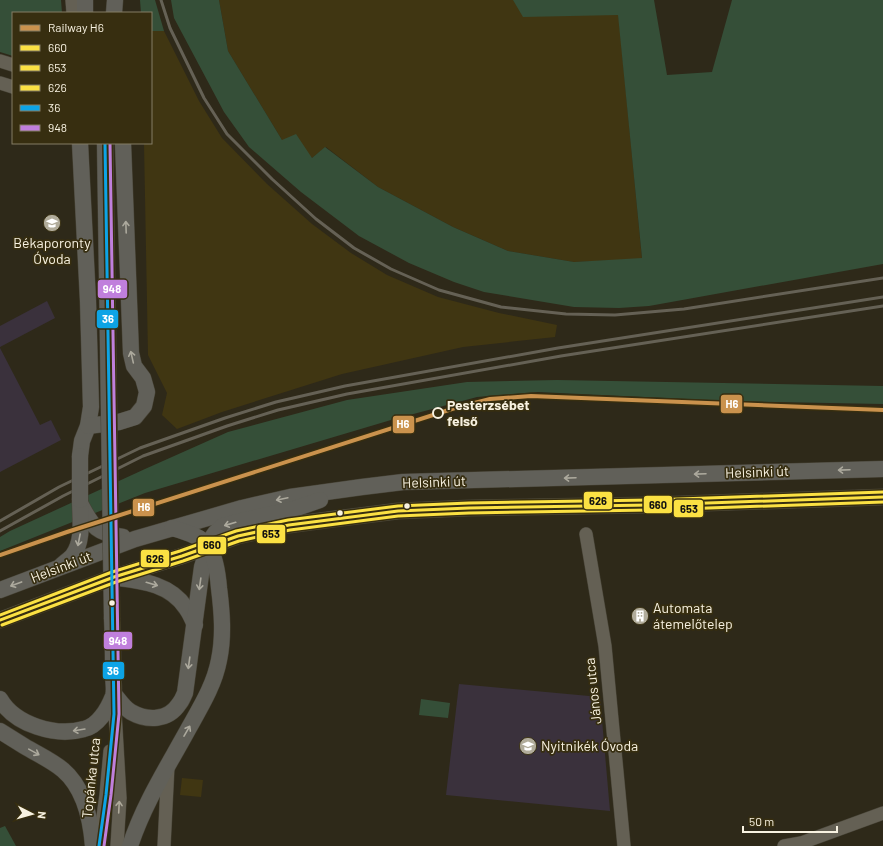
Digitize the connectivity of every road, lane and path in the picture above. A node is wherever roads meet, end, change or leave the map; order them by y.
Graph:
1 (72, 0) edge
2 (85, 0) edge
3 (106, 0) edge
4 (115, 0) edge
5 (121, 0) edge
6 (73, 12) edge
7 (85, 12) edge
8 (106, 12) edge
9 (114, 12) edge
10 (121, 12) edge
11 (0, 61) edge
12 (12, 65) edge
13 (0, 83) edge
14 (12, 87) edge
15 (80, 144) edge
16 (105, 144) edge
17 (124, 144) edge
18 (88, 426) junction
19 (883, 468) edge
20 (362, 486) junction
21 (883, 497) edge
22 (80, 504) junction
23 (172, 528) junction
24 (586, 534) dead end
25 (238, 536) junction
26 (135, 539) junction
27 (209, 546) junction
28 (59, 568) junction
29 (218, 575) junction
30 (114, 577) junction
31 (0, 590) edge
32 (5, 617) edge
33 (195, 624) junction
34 (0, 632) edge
35 (114, 694) junction
36 (0, 699) edge
37 (114, 714) junction
38 (0, 731) edge
39 (168, 765) junction
40 (883, 813) edge
41 (93, 846) edge
42 (99, 846) edge
43 (117, 846) edge
44 (130, 846) edge
45 (164, 846) edge
46 (624, 846) edge
47 (784, 846) edge

1 - 6 street
2 - 7 main road
3 - 8 main road
4 - 9 main road
5 - 10 main road
11 - 12 street
13 - 14 street
15 - 18 main road
16 - 35 main road, bridge
18 -> 17 main road
18 - 22 main road, bridge
19 -> 20 main road, Helsinki út
20 -> 23 main road, Helsinki út
20 -> 27 main road
21 - 25 main road, Helsinki út
22 - 26 main road
22 -> 28 main road
23 - 26 main road, Helsinki út
23 - 27 main road
24 - 46 street, János utca
25 - 27 main road, Helsinki út
25 - 29 main road
26 - 28 main road, Helsinki út
27 - 29 main road
27 - 30 main road, Helsinki út
27 -> 33 main road
28 -> 31 main road, Helsinki út
39 -> 29 main road
30 - 32 main road, Helsinki út
30 -> 33 main road
32 - 34 main road
33 -> 35 main road
35 -> 36 main road
35 - 37 street, Topánka utca
37 - 42 street, Topánka utca
43 -> 37 street, Topánka utca
38 -> 41 main road
39 - 44 main road
39 - 45 street
40 - 47 street

